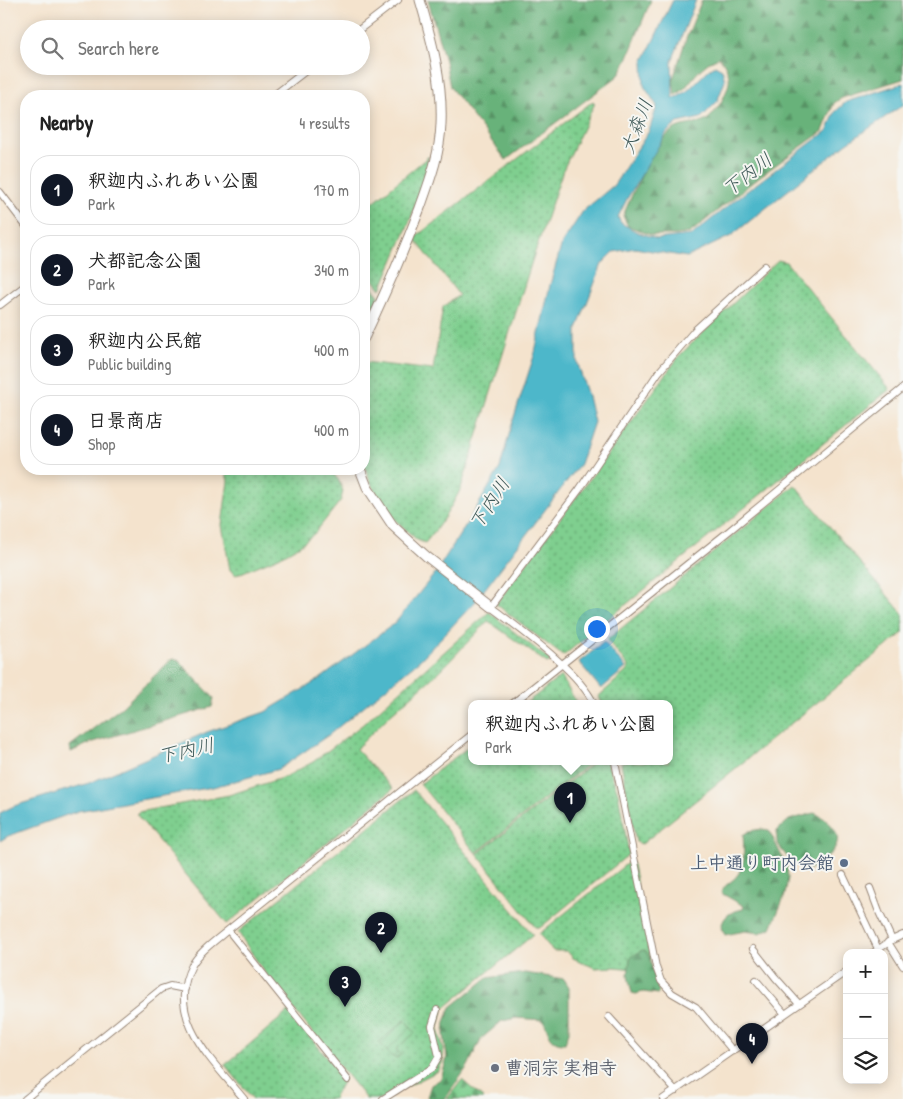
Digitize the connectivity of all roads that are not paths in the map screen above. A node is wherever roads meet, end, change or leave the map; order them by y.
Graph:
1 (398, 0) edge
2 (420, 0) edge
3 (370, 21) edge
4 (300, 75) edge
5 (281, 90) edge
6 (0, 192) edge
7 (20, 218) edge
8 (765, 266) dead end
9 (20, 290) edge
10 (0, 305) edge
11 (370, 325) edge
12 (903, 388) edge
13 (362, 475) edge
14 (491, 607) junction
15 (563, 665) junction
16 (517, 700) edge
17 (592, 700) edge
18 (468, 738) edge
19 (616, 765) edge
20 (843, 875) dead end
21 (870, 888) dead end
22 (228, 930) junction
23 (903, 935) edge
24 (890, 941) junction
25 (753, 949) dead end
26 (874, 949) edge
27 (878, 949) edge
28 (903, 966) edge
29 (843, 974) edge
30 (756, 980) dead end
31 (185, 988) junction
32 (799, 1004) junction
33 (437, 1010) dead end
34 (785, 1014) junction
35 (609, 1017) dead end
36 (733, 1051) junction
37 (348, 1080) dead end
38 (676, 1090) junction
39 (25, 1099) edge
40 (244, 1099) edge
41 (383, 1099) edge
42 (664, 1099) edge

1 - 3 street
2 - 11 street
4 - 5 street
6 - 7 street
8 - 14 street
9 - 10 street
12 - 15 street
13 - 14 street
14 - 15 street
15 - 16 street
15 - 17 street
18 - 22 street
19 - 36 street
20 - 26 street
21 - 24 street
22 - 31 street
22 - 37 street
23 - 24 street
24 - 27 street
24 - 28 street
25 - 32 street
29 - 32 street
30 - 34 street
31 - 39 street
31 - 40 street
32 - 34 street
33 - 41 street
34 - 36 street
35 - 38 street
36 - 38 street
38 - 42 street

